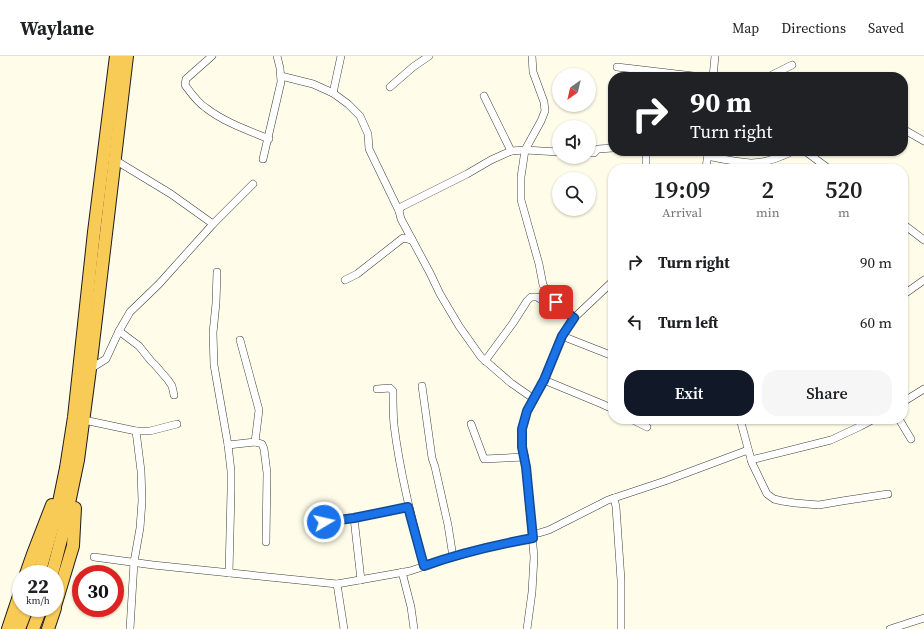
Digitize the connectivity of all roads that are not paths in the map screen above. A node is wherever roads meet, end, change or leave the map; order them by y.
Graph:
1 (116, 56) edge
2 (127, 56) edge
3 (212, 56) edge
4 (277, 56) edge
5 (341, 56) edge
6 (429, 56) edge
7 (532, 56) edge
8 (715, 56) edge
9 (792, 64) dead end
10 (617, 67) dead end
11 (648, 72) edge
12 (713, 72) edge
13 (777, 72) edge
14 (281, 76) junction
15 (390, 87) dead end
16 (333, 93) junction
17 (484, 96) dead end
18 (908, 132) edge
19 (269, 139) junction
20 (924, 141) edge
21 (608, 148) edge
22 (525, 150) junction
23 (511, 151) junction
24 (596, 151) edge
25 (552, 152) edge
26 (715, 156) edge
27 (780, 156) edge
28 (812, 156) edge
29 (263, 159) dead end
30 (115, 160) junction
31 (822, 164) edge
32 (253, 184) dead end
33 (399, 211) junction
34 (213, 224) junction
35 (908, 228) edge
36 (412, 240) junction
37 (924, 240) edge
38 (217, 272) dead end
39 (345, 280) dead end
40 (924, 280) edge
41 (608, 286) edge
42 (908, 291) edge
43 (556, 302) junction
44 (574, 318) junction
45 (120, 331) junction
46 (562, 336) junction
47 (240, 340) dead end
48 (608, 354) edge
49 (485, 361) junction
50 (90, 369) junction
51 (544, 380) junction
52 (422, 386) dead end
53 (924, 388) edge
54 (377, 389) dead end
55 (174, 395) dead end
56 (534, 399) junction
57 (908, 399) edge
58 (608, 407) edge
59 (84, 420) junction
60 (177, 424) dead end
61 (471, 424) dead end
62 (641, 424) edge
63 (741, 424) edge
64 (865, 424) edge
65 (902, 424) edge
66 (647, 427) dead end
67 (136, 431) junction
68 (911, 439) dead end
69 (255, 442) junction
70 (228, 445) junction
71 (748, 450) junction
72 (524, 457) junction
73 (78, 460) junction
74 (751, 460) junction
75 (66, 468) junction
76 (888, 494) dead end
77 (614, 498) junction
78 (408, 507) junction
79 (354, 518) junction
80 (324, 522) dead end
81 (532, 535) junction
82 (266, 542) dead end
83 (94, 557) dead end
84 (453, 557) junction
85 (134, 562) junction
86 (29, 565) edge
87 (42, 565) edge
88 (55, 565) edge
89 (424, 566) junction
90 (402, 572) junction
91 (229, 573) junction
92 (64, 575) edge
93 (361, 580) junction
94 (337, 584) junction
95 (12, 617) edge
96 (24, 617) edge
97 (38, 617) edge
98 (52, 617) edge
99 (924, 618) edge
100 (8, 629) edge
101 (19, 629) edge
102 (33, 629) edge
103 (48, 629) edge
104 (130, 629) edge
105 (344, 629) edge
106 (414, 629) edge
107 (527, 629) edge
108 (621, 629) edge
109 (890, 629) edge

1 - 75 highway
2 - 30 highway
3 - 19 street
4 - 14 street
5 - 16 street
6 - 15 street
7 - 22 street
8 - 12 street
9 - 13 street
10 - 11 street
14 - 16 street
14 - 19 street
16 - 33 street
17 - 23 street
18 - 20 street
19 - 29 street
21 - 24 street
22 - 23 street
22 - 25 street
22 - 43 street
23 - 33 street
26 - 27 street
28 - 31 street
30 - 34 street
30 - 50 highway
32 - 34 street
33 - 36 street
34 - 45 street
35 - 37 street
36 - 39 street
36 - 49 street
38 - 70 street
40 - 42 street
41 - 44 street
43 - 44 street
43 - 49 street
44 - 46 street
45 - 50 street
45 - 55 street
46 - 48 street
46 - 51 street
47 - 69 street
49 - 56 street
50 - 59 highway
51 - 56 street
51 - 58 street
52 - 84 street
53 - 57 street
54 - 78 street
56 - 72 street
59 - 67 street
59 - 73 highway
60 - 67 street
61 - 72 street
62 - 66 street
63 - 71 street
64 - 74 street
65 - 68 street
67 - 85 street
69 - 70 street
69 - 82 street
70 - 91 street
71 - 74 street
71 - 77 street
72 - 81 street
73 - 88 highway
73 - 92 highway
74 - 76 street
75 - 86 highway
75 - 87 highway
77 - 81 street
77 - 108 street
78 - 79 street
78 - 89 street
79 - 80 street
79 - 93 street
81 - 84 street
81 - 107 street
83 - 85 street
84 - 89 street
85 - 91 street
85 - 104 street
89 - 90 street
90 - 93 street
90 - 106 street
91 - 94 street
93 - 94 street
94 - 105 street
95 - 100 highway
96 - 101 highway
97 - 102 highway
98 - 103 highway
99 - 109 street

